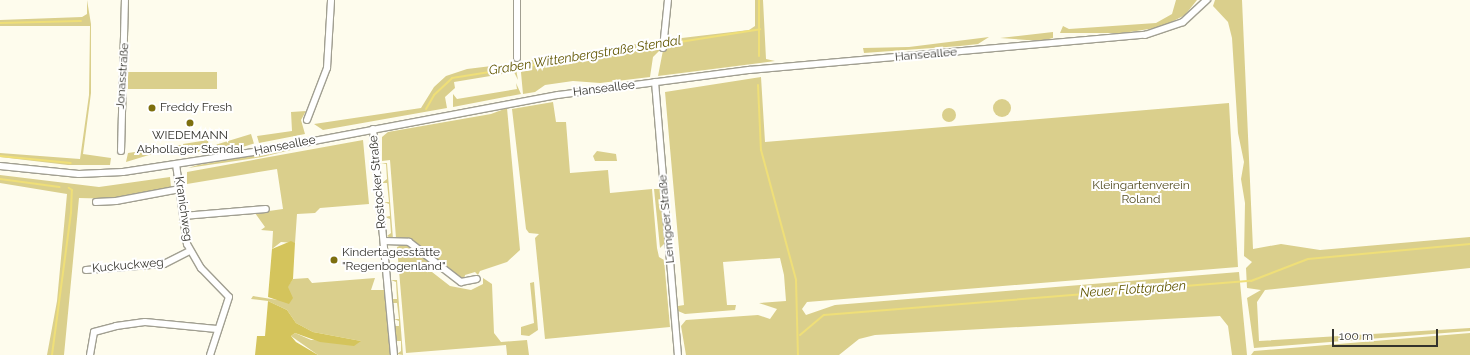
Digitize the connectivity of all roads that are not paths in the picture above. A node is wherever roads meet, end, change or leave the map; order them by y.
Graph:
1 (125, 0) edge
2 (331, 0) edge
3 (517, 0) edge
4 (668, 0) edge
5 (1206, 2) edge
6 (664, 48) dead end
7 (517, 58) dead end
8 (655, 82) junction
9 (307, 120) dead end
10 (373, 129) junction
11 (121, 151) dead end
12 (176, 164) junction
13 (0, 166) edge
14 (180, 188) junction
15 (96, 202) dead end
16 (266, 209) dead end
17 (183, 216) junction
18 (384, 241) junction
19 (190, 251) junction
20 (86, 270) dead end
21 (477, 278) dead end
22 (217, 329) junction
23 (90, 355) edge
24 (210, 355) edge
25 (394, 355) edge
26 (678, 355) edge

1 - 11 street, Jonasstraße
2 - 9 street
3 - 7 street
4 - 6 street
5 - 8 street, Hanseallee
8 - 10 street, Hanseallee
8 - 26 street, Lemgoer Straße
10 - 12 street, Hanseallee
10 - 18 street, Rostocker Straße
12 - 13 street, Hanseallee
12 - 14 street, Kranichweg
14 - 15 street
14 - 17 street, Kranichweg
16 - 17 street
17 - 19 street, Kranichweg
18 - 21 street
18 - 25 street, Rostocker Straße
19 - 20 street, Kuckuckweg
19 - 22 street, Kranichweg
22 - 23 street
22 - 24 street, Kranichweg

